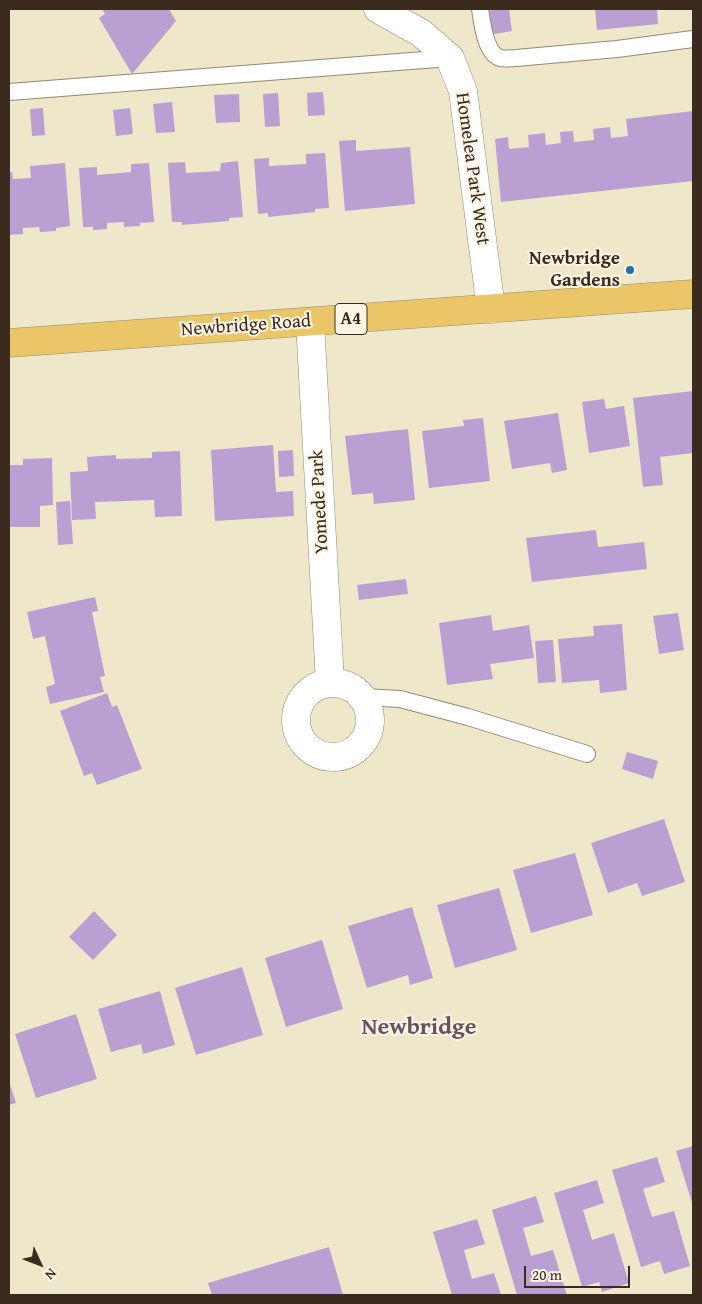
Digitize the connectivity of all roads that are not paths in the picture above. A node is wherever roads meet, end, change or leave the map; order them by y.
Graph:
1 (378, 9) edge
2 (480, 9) edge
3 (693, 39) edge
4 (450, 58) junction
5 (9, 92) edge
6 (693, 294) edge
7 (491, 309) junction
8 (310, 322) junction
9 (9, 343) edge
10 (330, 682) junction
11 (363, 697) junction
12 (587, 754) dead end

1 - 4 street, Homelea Park West
2 - 3 lane
4 - 5 lane
4 - 7 street, Homelea Park West
6 - 7 main road, Newbridge Road / A4
7 - 8 main road, Newbridge Road / A4
8 - 9 main road, Newbridge Road / A4
8 - 10 street, Yomede Park
10 - 11 street
10 - 11 street
11 - 12 lane

